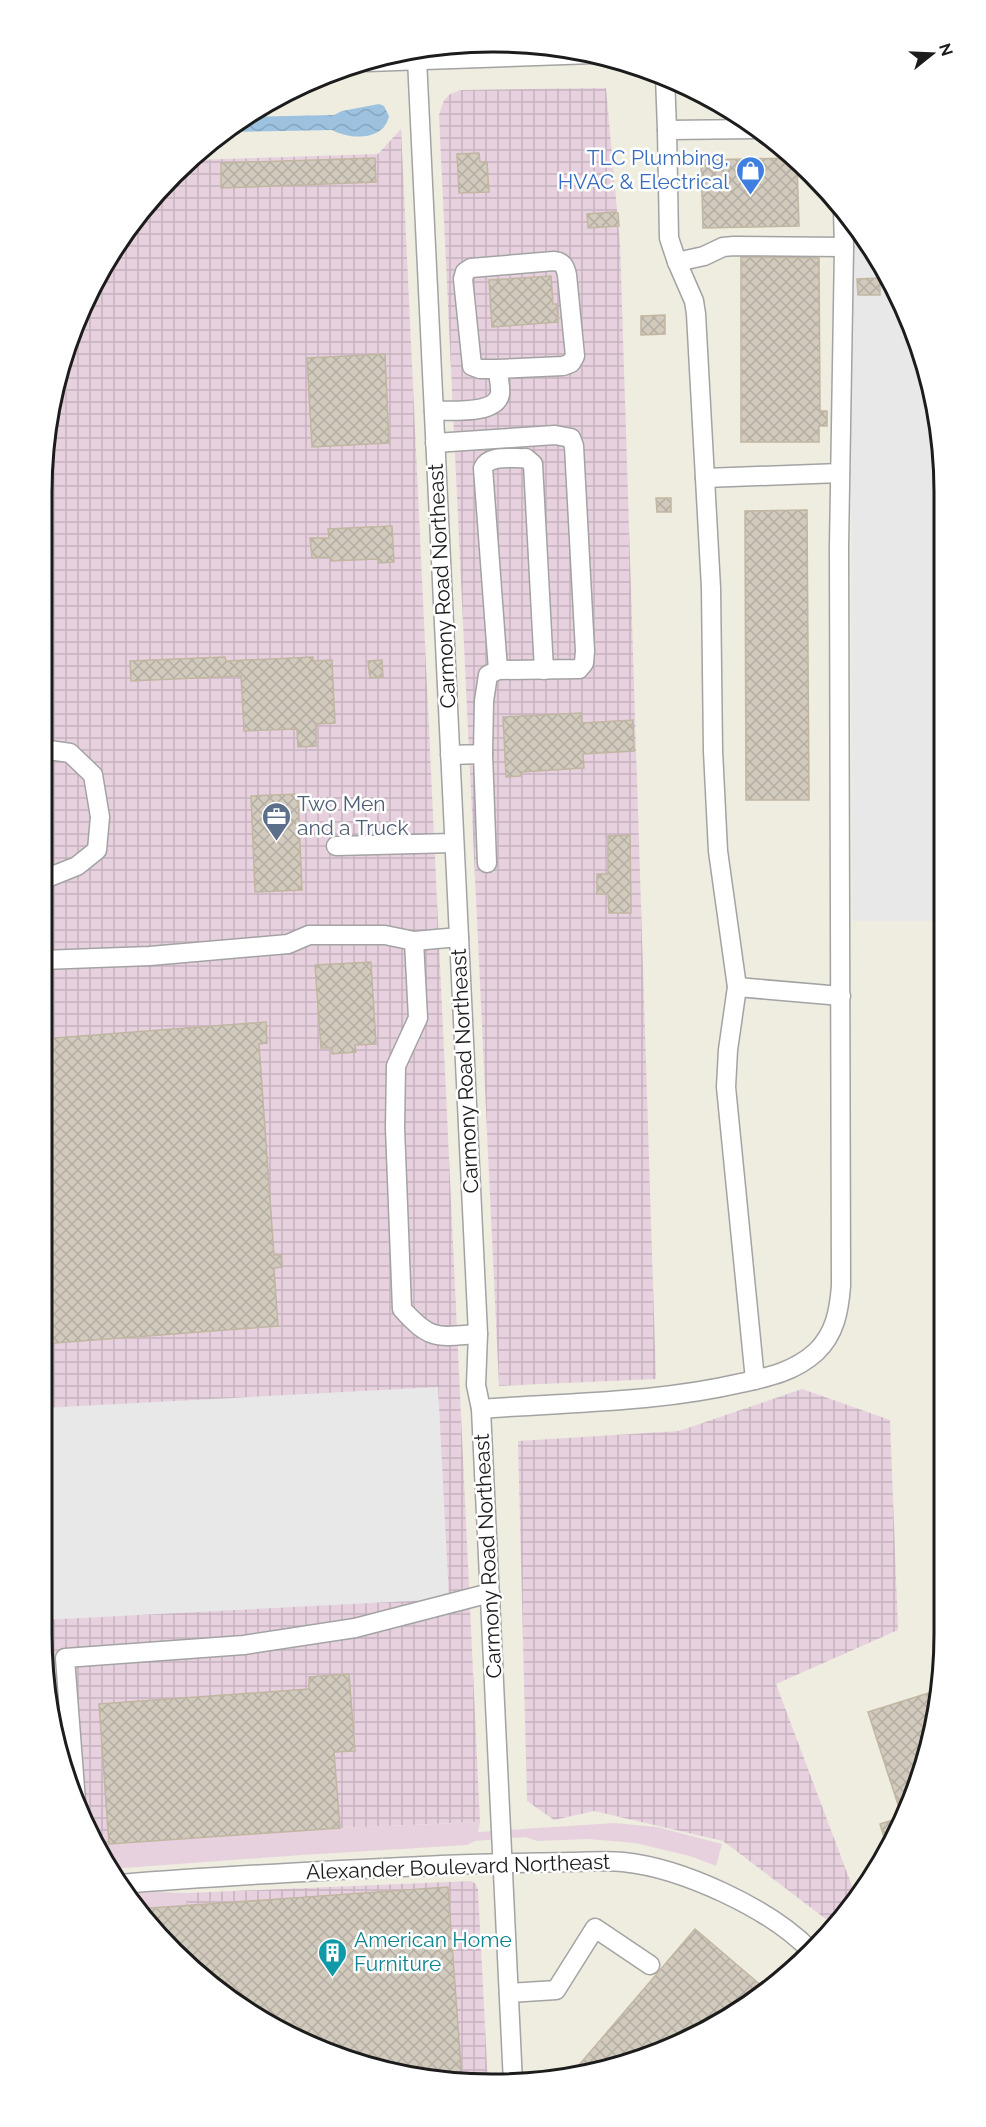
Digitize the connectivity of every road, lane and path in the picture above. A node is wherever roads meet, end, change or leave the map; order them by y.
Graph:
1 (475, 53) edge
2 (457, 54) edge
3 (421, 59) edge
4 (665, 88) edge
5 (741, 129) edge
6 (667, 130) junction
7 (843, 227) edge
8 (844, 247) junction
9 (677, 262) junction
10 (498, 369) junction
11 (434, 411) junction
12 (435, 443) junction
13 (840, 473) junction
14 (705, 478) junction
15 (498, 670) junction
16 (544, 670) junction
17 (52, 750) edge
18 (483, 754) junction
19 (450, 755) junction
20 (454, 843) junction
21 (336, 846) dead end
22 (487, 863) dead end
23 (52, 876) edge
24 (459, 938) junction
25 (414, 940) junction
26 (52, 960) edge
27 (737, 987) junction
28 (840, 996) junction
29 (478, 1334) junction
30 (755, 1380) junction
31 (481, 1409) junction
32 (490, 1593) junction
33 (73, 1767) edge
34 (503, 1863) junction
35 (130, 1883) edge
36 (804, 1944) edge
37 (650, 1965) dead end
38 (509, 1993) junction
39 (513, 2074) edge

1 - 2 street
3 - 11 street, Carmony Road Northeast
4 - 6 street
5 - 6 street
6 - 9 street
7 - 8 street
8 - 9 street
8 - 13 street
9 - 14 street
10 - 10 street
10 - 11 street
11 - 12 street, Carmony Road Northeast
12 - 16 street
12 - 19 street, Carmony Road Northeast
13 - 14 street
13 - 28 street
14 - 27 street
15 - 16 street
15 - 16 street
15 - 18 street
17 - 23 street
18 - 19 street
18 - 22 street
19 - 20 street, Carmony Road Northeast
20 - 21 street
20 - 24 street, Carmony Road Northeast
24 - 25 street
24 - 29 street, Carmony Road Northeast
25 - 26 street
25 - 29 street
27 - 28 street
27 - 30 street
28 - 30 street
29 - 31 street, Carmony Road Northeast
30 - 31 street
31 - 32 street, Carmony Road Northeast
32 - 33 street
32 - 34 street, Carmony Road Northeast
34 - 35 street, Alexander Boulevard Northeast
34 - 36 street, Alexander Boulevard Northeast
34 - 38 street, Carmony Road Northeast
37 - 38 street
38 - 39 street, Carmony Road Northeast

